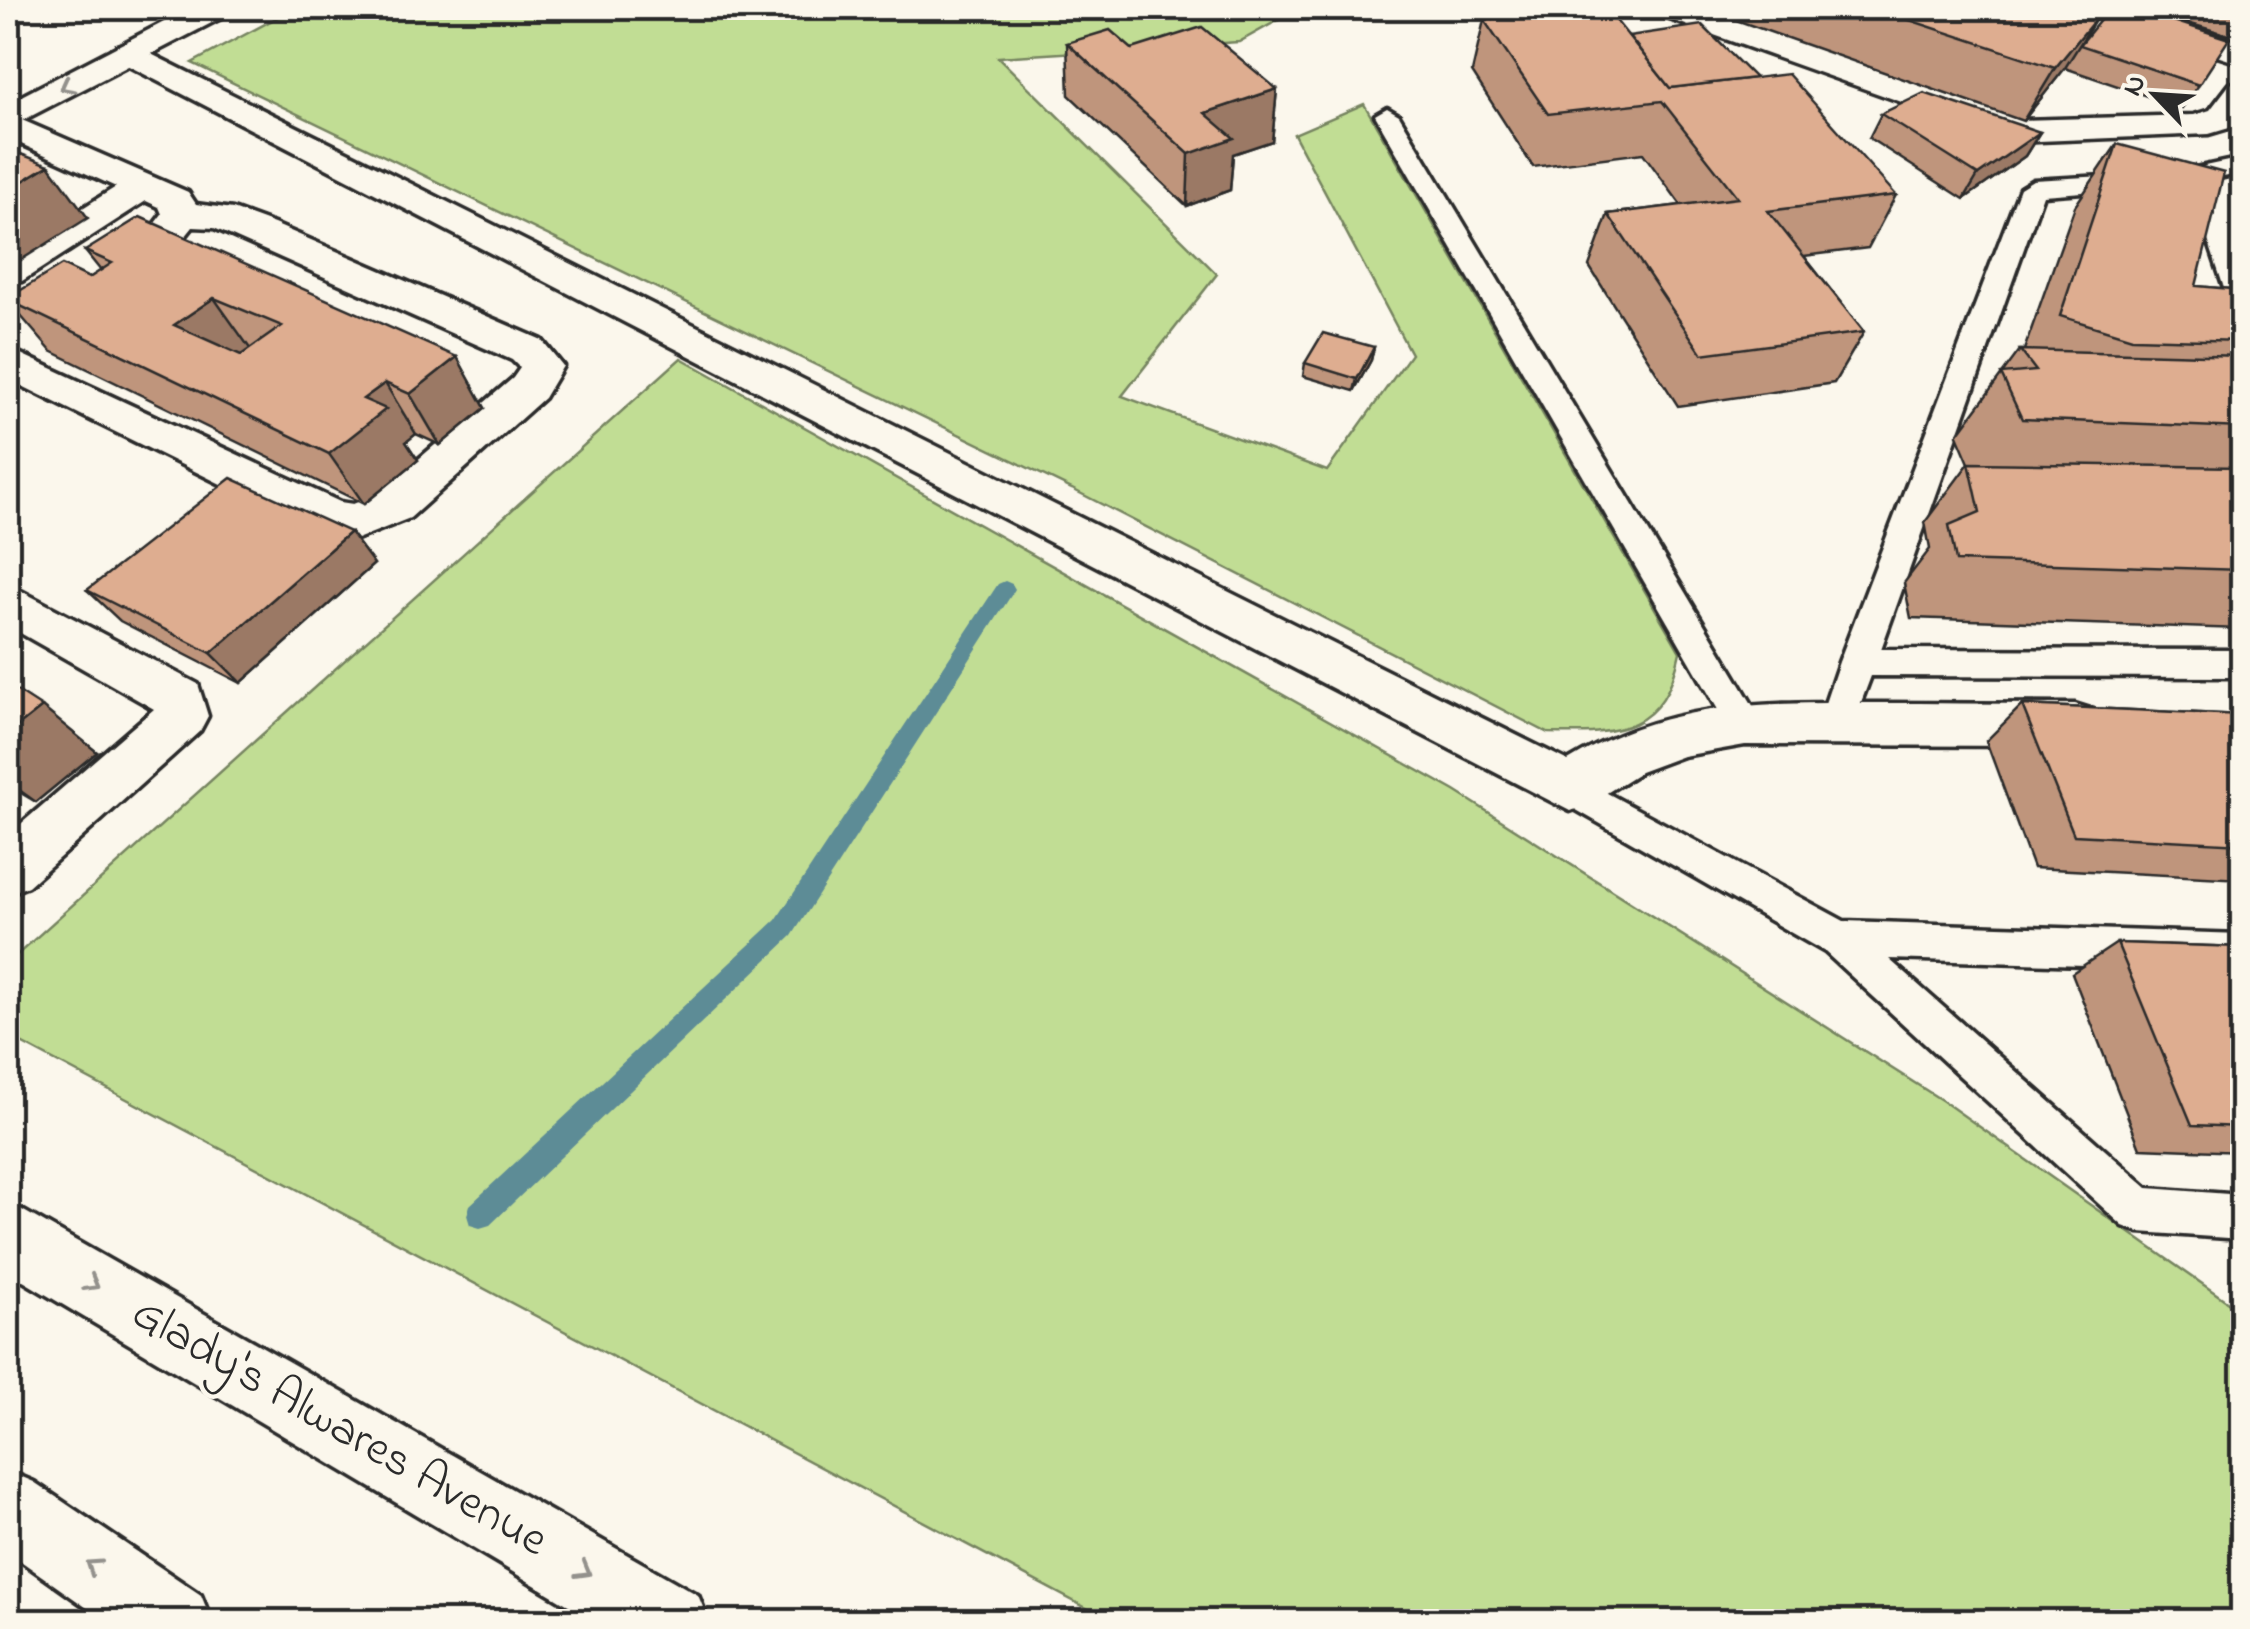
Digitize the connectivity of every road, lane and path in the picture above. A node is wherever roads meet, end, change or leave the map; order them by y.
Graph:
1 (215, 8) edge
2 (1670, 8) edge
3 (2099, 8) edge
4 (129, 53) junction
5 (2242, 54) edge
6 (2242, 91) edge
7 (1386, 115) dead end
8 (8, 117) edge
9 (8, 125) edge
10 (2242, 166) edge
11 (2172, 180) junction
12 (144, 186) junction
13 (182, 216) junction
14 (129, 260) edge
15 (8, 272) edge
16 (12, 343) edge
17 (2242, 385) edge
18 (8, 603) edge
19 (1856, 662) junction
20 (2242, 664) edge
21 (1744, 724) junction
22 (1836, 724) junction
23 (2126, 726) edge
24 (1570, 788) junction
25 (8, 869) edge
26 (1839, 939) junction
27 (2242, 952) edge
28 (2242, 1216) edge
29 (8, 1235) edge
30 (8, 1508) edge
31 (174, 1622) edge
32 (671, 1622) edge

1 - 4 street
2 - 6 street
3 - 5 street
4 -> 8 street
4 - 24 street
7 - 21 lane
9 - 12 street
10 - 11 lane
11 - 17 lane
11 - 19 lane
12 - 13 street
12 - 15 street
13 - 14 street
13 - 16 street
18 - 25 street
19 - 20 lane
19 - 22 lane
21 - 22 street
21 - 24 street
22 - 23 street
24 - 26 lane
26 - 27 lane
26 - 28 lane
29 -> 32 street, Glady's Alwares Avenue
31 -> 30 street

